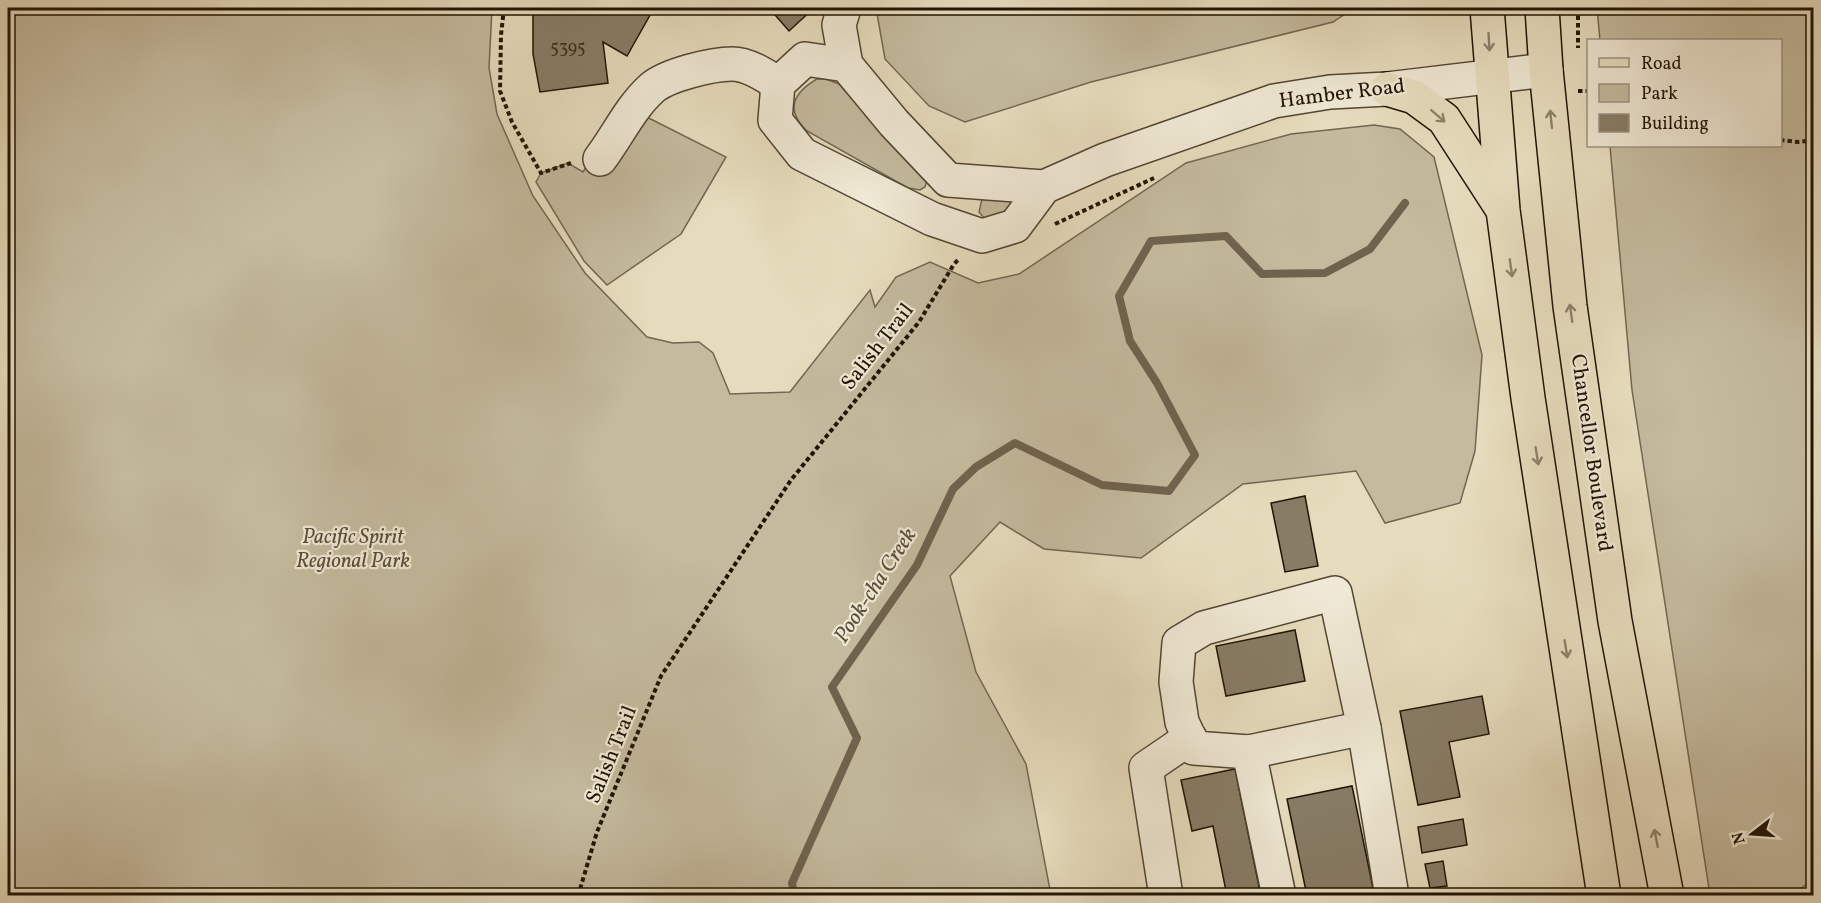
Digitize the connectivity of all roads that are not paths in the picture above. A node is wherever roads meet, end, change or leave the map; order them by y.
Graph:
1 (844, 8) edge
2 (1487, 8) edge
3 (1542, 8) edge
4 (846, 64) junction
5 (1546, 70) junction
6 (1491, 77) junction
7 (778, 84) junction
8 (1387, 89) junction
9 (600, 159) road end
10 (948, 180) junction
11 (1044, 187) junction
12 (1503, 210) junction
13 (932, 219) junction
14 (1364, 728) junction
15 (1190, 738) junction
16 (1249, 752) junction
17 (1166, 896) edge
18 (1279, 896) edge
19 (1392, 896) edge
20 (1604, 896) edge
21 (1666, 896) edge

1 - 4 street
2 -> 6 main road
3 - 5 main road, Chancellor Boulevard
4 - 7 street
4 - 10 street
5 - 6 street, Hamber Road
21 -> 5 main road, Chancellor Boulevard
6 - 8 street, Hamber Road
6 - 12 main road
7 - 9 street
7 - 13 street
8 - 11 street, Hamber Road
8 -> 12 main road
10 - 11 street, Hamber Road
10 - 13 street
11 - 13 street
12 -> 20 main road
14 - 15 street
14 - 16 street
14 - 19 street
15 - 16 street
15 - 17 street
16 - 18 street

